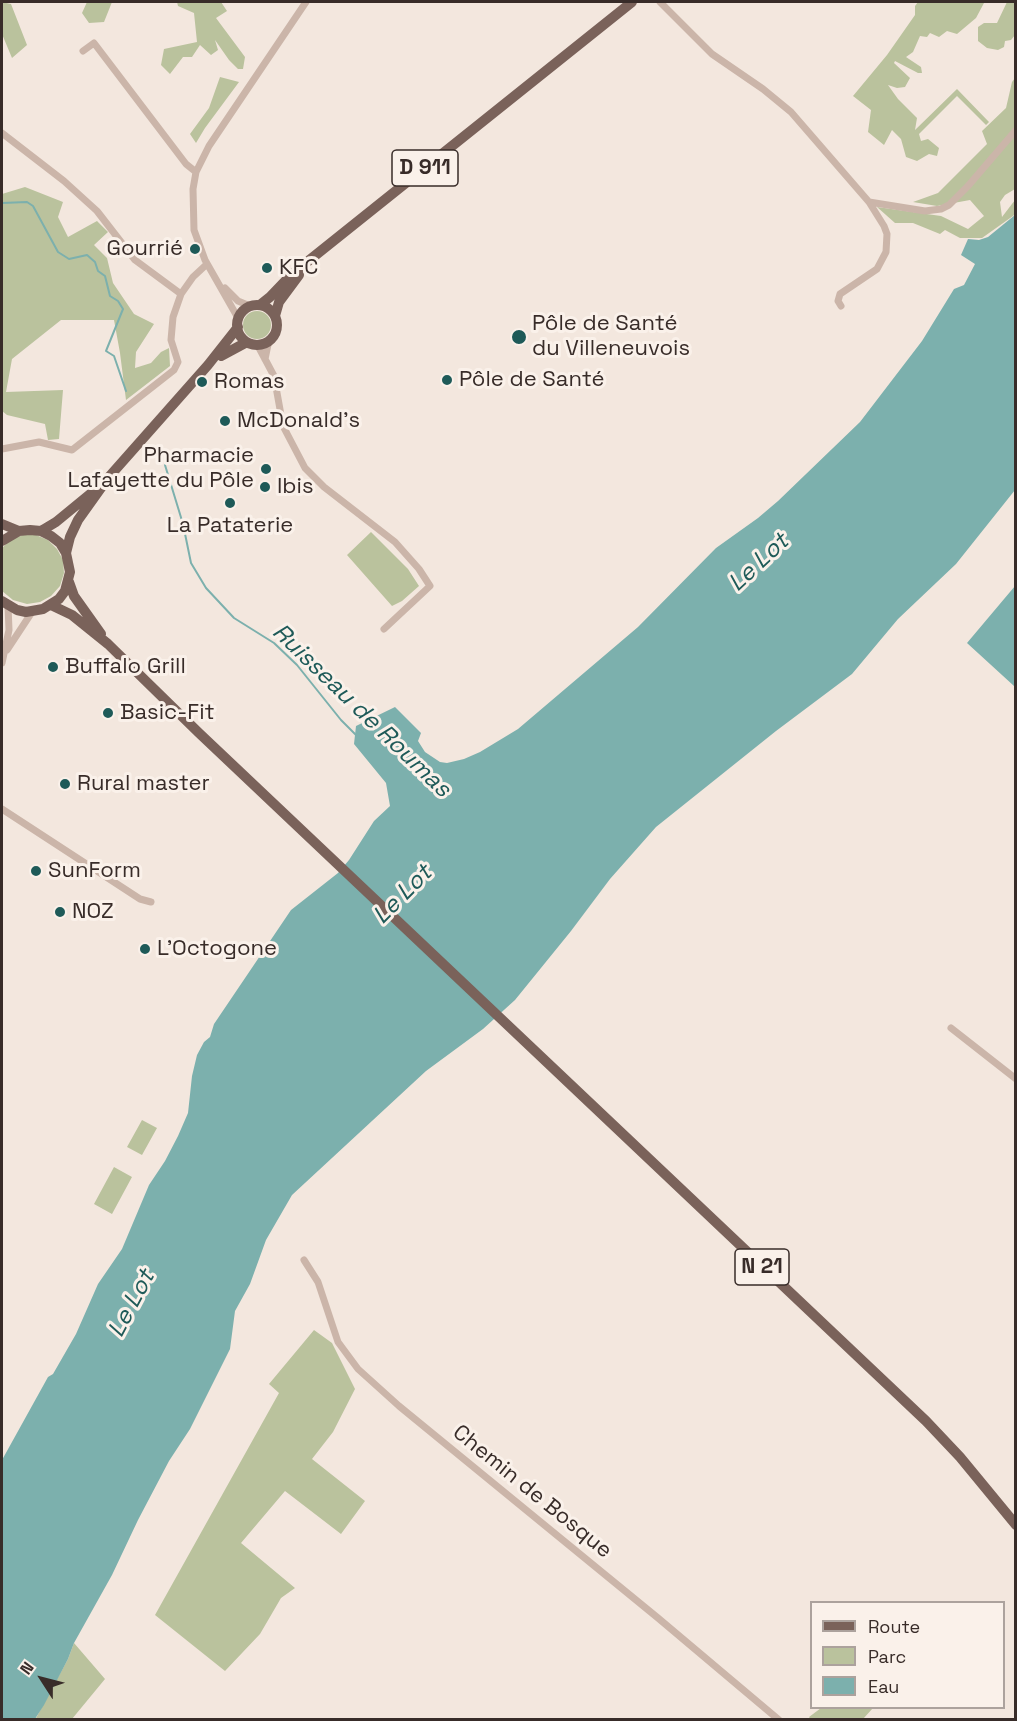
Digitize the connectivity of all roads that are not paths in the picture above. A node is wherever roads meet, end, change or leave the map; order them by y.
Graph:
1 (306, 2) edge
2 (632, 2) edge
3 (660, 2) edge
4 (83, 51) dead end
5 (1016, 130) edge
6 (2, 134) edge
7 (196, 172) junction
8 (869, 202) junction
9 (308, 262) junction
10 (207, 264) junction
11 (217, 279) junction
12 (181, 294) junction
13 (255, 306) junction
14 (841, 306) dead end
15 (275, 316) junction
16 (238, 323) junction
17 (269, 340) junction
18 (252, 343) junction
19 (265, 359) junction
20 (208, 365) junction
21 (2, 449) edge
22 (108, 478) junction
23 (2, 524) edge
24 (19, 531) junction
25 (40, 531) junction
26 (2, 541) edge
27 (66, 553) junction
28 (69, 582) junction
29 (5, 603) edge
30 (51, 605) junction
31 (32, 612) junction
32 (384, 629) dead end
33 (108, 644) junction
34 (3, 659) edge
35 (2, 809) edge
36 (151, 902) dead end
37 (951, 1028) dead end
38 (1016, 1079) edge
39 (304, 1260) dead end
40 (1016, 1525) edge
41 (779, 1719) edge

1 - 7 street
2 - 9 main road, D 911
3 - 8 street
4 - 7 street
5 - 8 street
6 - 12 street
7 - 10 street
8 - 14 street
9 - 13 main road, D 911
9 - 15 main road, D 911
10 - 11 street
10 - 12 street
11 - 13 street
11 - 16 street
12 - 21 street
13 - 15 main road
13 - 16 main road
15 - 17 main road
16 - 18 main road
16 - 20 main road
17 - 18 main road
17 - 19 street
18 - 19 street
18 - 20 main road
19 - 32 street
20 - 22 main road
22 - 25 main road
22 - 27 main road
23 - 24 main road
24 - 25 main road
24 - 26 main road
25 - 27 main road
27 - 28 main road
28 - 30 main road
28 - 33 main road, N 21
29 - 31 main road
29 - 34 street
30 - 31 main road
30 - 33 main road, N 21
31 - 34 street
33 - 40 main road, N 21
35 - 36 street
37 - 38 street
39 - 41 street, Chemin de Bosque

